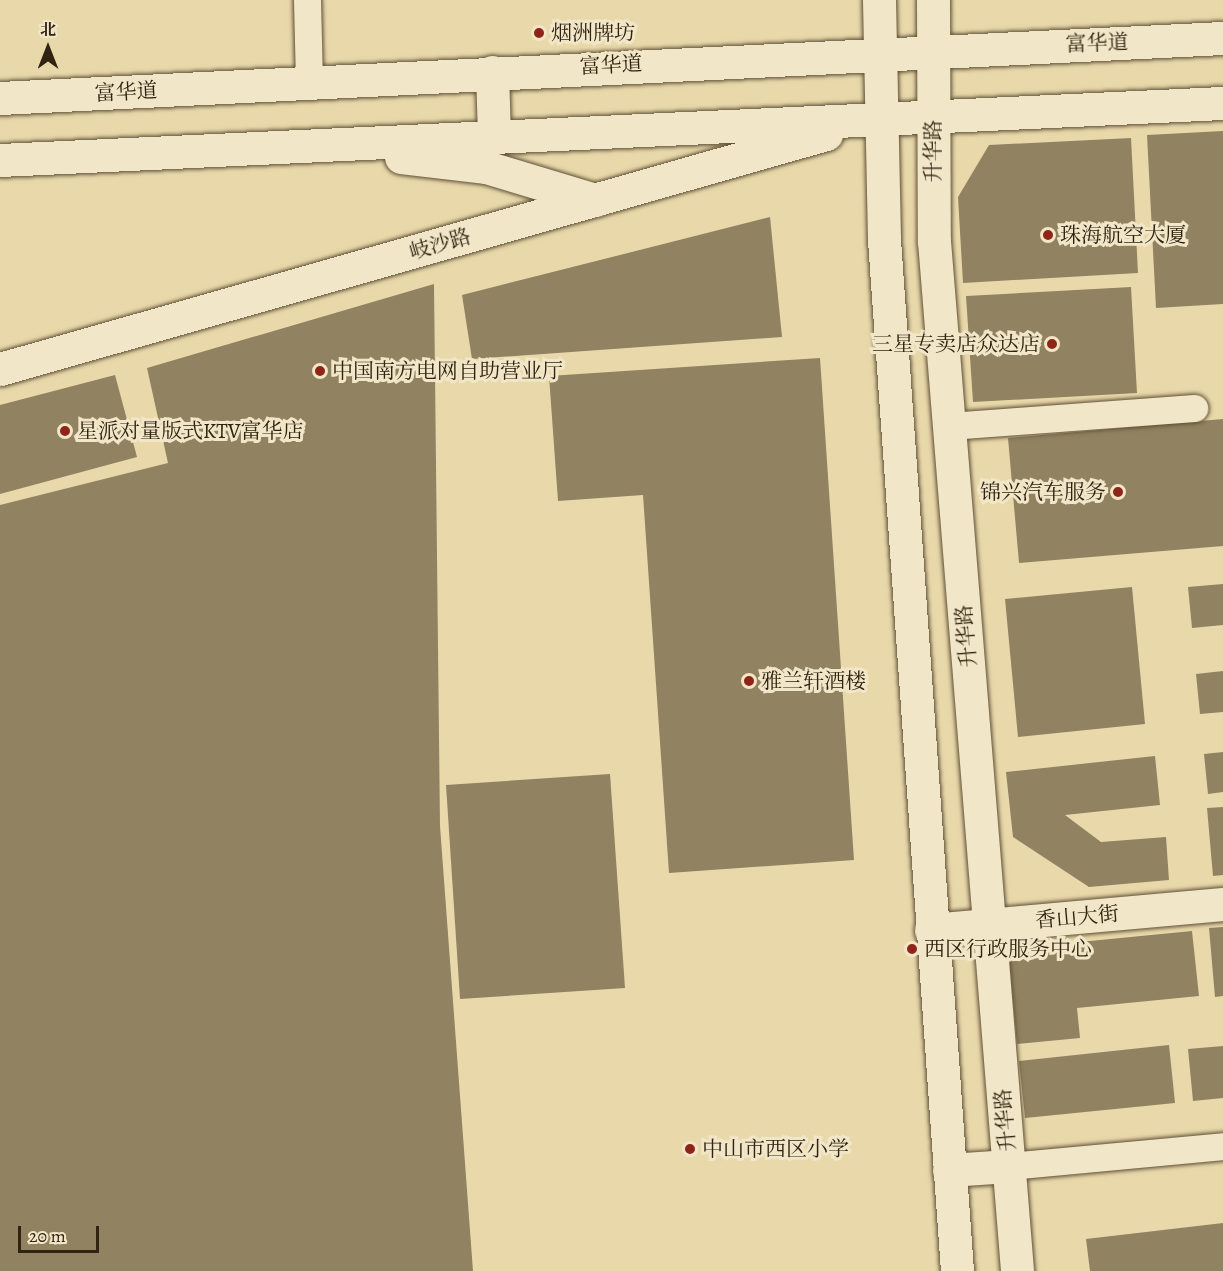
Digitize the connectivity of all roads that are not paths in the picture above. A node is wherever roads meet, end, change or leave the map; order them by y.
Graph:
1 (307, 0) edge
2 (879, 0) edge
3 (933, 0) edge
4 (1223, 38) edge
5 (933, 49) junction
6 (880, 51) junction
7 (492, 72) junction
8 (309, 82) junction
9 (0, 98) edge
10 (1223, 103) edge
11 (933, 116) junction
12 (880, 119) junction
13 (494, 137) junction
14 (297, 146) junction
15 (0, 160) edge
16 (595, 200) junction
17 (0, 369) edge
18 (1194, 408) dead end
19 (948, 426) junction
20 (1223, 904) edge
21 (989, 924) junction
22 (931, 930) junction
23 (1223, 1146) edge
24 (1009, 1166) junction
25 (949, 1170) junction
26 (957, 1271) edge
27 (1017, 1271) edge

1 - 8 street
2 - 6 main road
3 - 5 main road, 升华路
4 - 5 main road, 富华道
5 - 6 main road, 富华道
5 - 11 main road, 升华路
6 - 7 main road, 富华道
6 - 12 main road
7 - 8 main road, 富华道
7 - 13 main road
8 - 9 main road, 富华道
10 - 11 main road
11 - 12 main road
11 - 19 main road, 升华路
12 - 13 main road
12 - 16 main road, 岐沙路
12 - 22 main road
13 - 14 main road
14 - 15 main road
14 - 16 main road
16 - 17 main road, 岐沙路
18 - 19 street
19 - 21 main road, 升华路
20 - 21 main road, 香山大街
21 - 22 main road, 香山大街
21 - 24 main road, 升华路
22 - 25 main road
23 - 24 street
24 - 25 main road
24 - 27 main road, 升华路
25 - 26 main road

